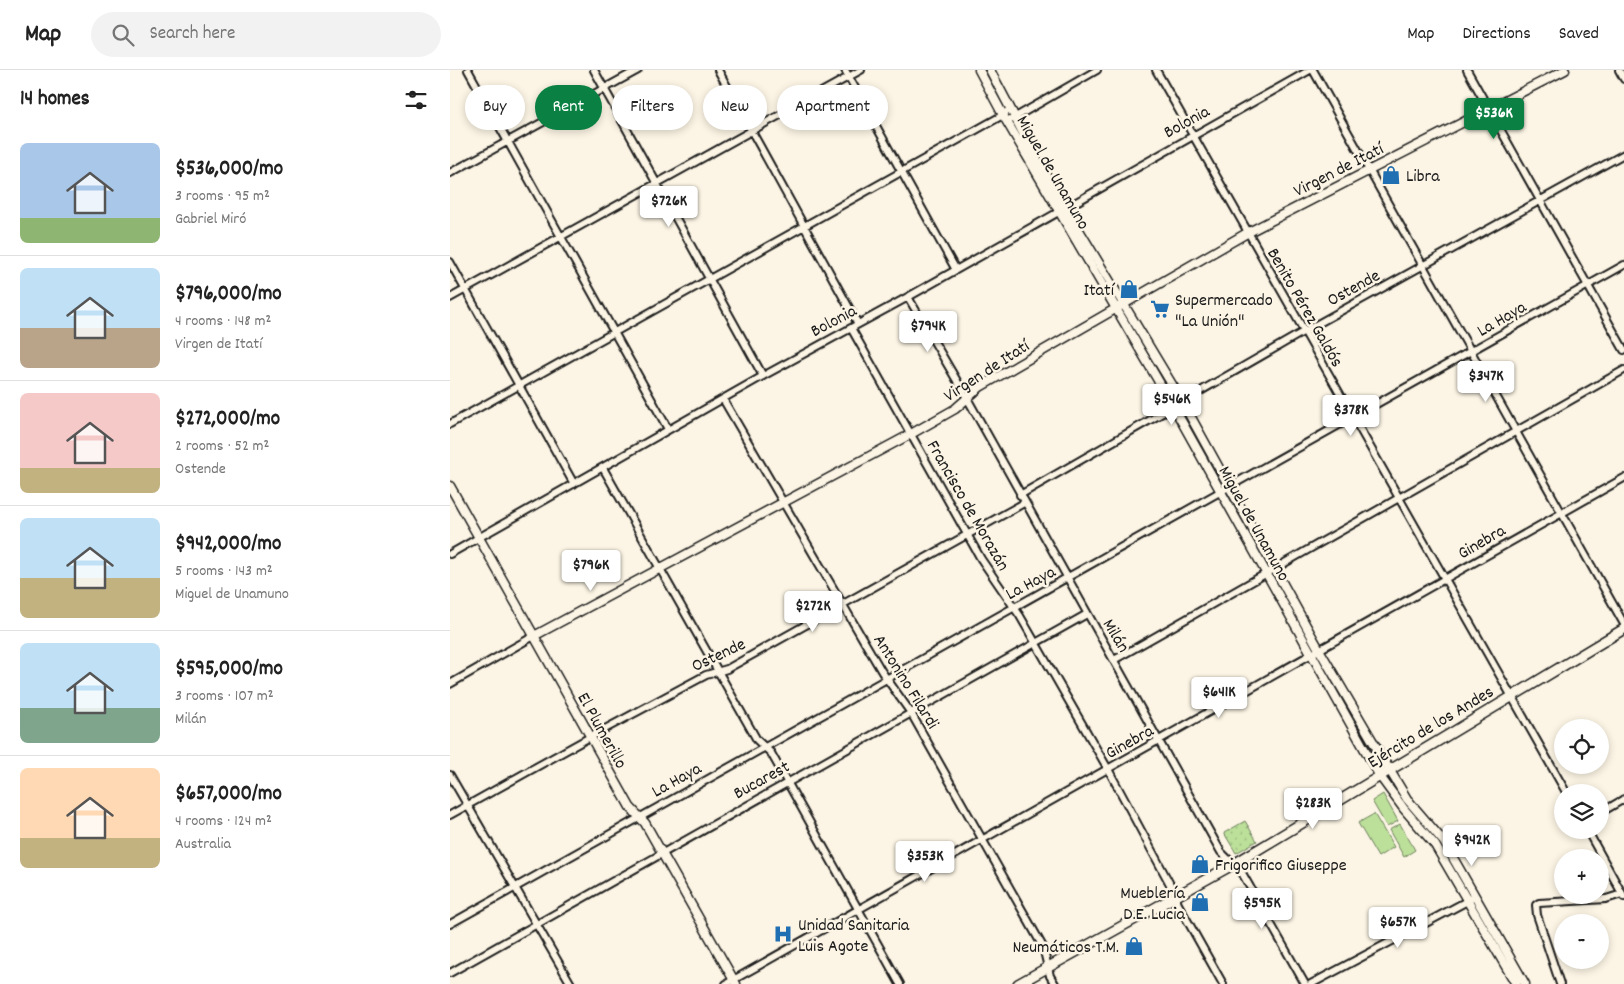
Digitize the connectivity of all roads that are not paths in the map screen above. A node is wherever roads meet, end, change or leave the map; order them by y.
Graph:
1 (468, 70) edge
2 (594, 70) edge
3 (638, 70) edge
4 (718, 70) edge
5 (845, 70) edge
6 (861, 70) edge
7 (979, 70) edge
8 (990, 70) edge
9 (1097, 70) edge
10 (1156, 70) edge
11 (1311, 70) edge
12 (1467, 70) edge
13 (1565, 70) edge
14 (1619, 70) edge
15 (849, 77) junction
16 (1624, 79) edge
17 (605, 88) junction
18 (1488, 109) junction
19 (1008, 118) junction
20 (751, 131) junction
21 (1193, 134) junction
22 (508, 141) junction
23 (1624, 154) edge
24 (1369, 170) junction
25 (450, 172) edge
26 (902, 172) junction
27 (656, 185) junction
28 (1540, 198) junction
29 (1066, 206) junction
30 (1059, 211) junction
31 (805, 226) junction
32 (1247, 233) junction
33 (561, 237) junction
34 (450, 262) edge
35 (1624, 265) edge
36 (1421, 266) junction
37 (956, 270) junction
38 (709, 279) junction
39 (1589, 285) junction
40 (466, 289) junction
41 (908, 297) junction
42 (450, 298) edge
43 (1124, 305) junction
44 (1116, 309) junction
45 (858, 324) junction
46 (851, 328) junction
47 (1303, 332) junction
48 (613, 333) junction
49 (1624, 350) edge
50 (1470, 353) junction
51 (1624, 370) edge
52 (762, 376) junction
53 (518, 386) junction
54 (967, 398) junction
55 (723, 399) junction
56 (1182, 401) junction
57 (1173, 406) junction
58 (1353, 419) junction
59 (450, 424) edge
60 (668, 430) junction
61 (1514, 431) junction
62 (911, 434) junction
63 (603, 468) junction
64 (1624, 478) edge
65 (574, 484) junction
66 (450, 486) edge
67 (1229, 488) junction
68 (1221, 492) junction
69 (1020, 495) junction
70 (1398, 498) junction
71 (785, 502) junction
72 (1024, 503) junction
73 (1560, 513) junction
74 (966, 534) junction
75 (479, 537) junction
76 (450, 554) edge
77 (660, 568) junction
78 (1274, 568) junction
79 (1265, 573) junction
80 (1066, 579) junction
81 (1445, 579) junction
82 (843, 604) junction
83 (1013, 608) junction
84 (1087, 614) junction
85 (1624, 624) edge
86 (1624, 628) edge
87 (534, 636) junction
88 (1036, 643) junction
89 (1320, 651) junction
90 (1311, 655) junction
91 (1114, 660) junction
92 (718, 672) junction
93 (888, 680) junction
94 (450, 684) edge
95 (1512, 696) junction
96 (911, 713) junction
97 (590, 737) junction
98 (1159, 741) junction
99 (763, 747) junction
100 (1108, 769) junction
101 (1388, 769) junction
102 (450, 775) edge
103 (1379, 775) junction
104 (786, 782) junction
105 (1562, 784) edge
106 (1624, 799) edge
107 (467, 805) junction
108 (1609, 808) edge
109 (450, 815) edge
110 (638, 817) junction
111 (983, 838) junction
112 (1592, 839) edge
113 (662, 852) junction
114 (1234, 864) junction
115 (515, 889) junction
116 (1175, 896) junction
117 (1623, 896) edge
118 (1471, 898) junction
119 (858, 908) junction
120 (450, 924) edge
121 (535, 924) junction
122 (1048, 968) junction
123 (450, 973) edge
124 (734, 982) edge
125 (571, 984) edge
126 (726, 984) edge
127 (900, 984) edge
128 (1018, 984) edge
129 (1055, 984) edge
130 (1223, 984) edge
131 (1305, 984) edge
132 (1311, 984) edge
133 (1516, 984) edge
134 (1525, 984) edge
135 (1560, 984) edge

1 - 22 street
2 - 17 street
3 - 17 street
4 - 20 street
5 - 15 street
6 - 15 street
7 - 19 street, Miguel de Unamuno
8 - 19 street, Miguel de Unamuno
9 - 19 street
10 - 21 street, Benito Pérez Galdós
11 - 21 street, Bolonia
11 - 24 street
12 - 18 street
13 - 18 street, Virgen de Itatí
14 - 16 street
15 - 20 street
15 - 26 street
17 - 22 street
17 - 27 street
18 - 24 street, Virgen de Itatí
18 - 28 street
19 - 26 street
19 - 29 street, Miguel de Unamuno
19 - 30 street, Miguel de Unamuno
20 - 27 street
20 - 31 street
21 - 29 street, Bolonia
21 - 32 street, Benito Pérez Galdós
22 - 25 street
22 - 33 street
23 - 28 street, Ostende
24 - 32 street, Virgen de Itatí
24 - 36 street
26 - 31 street
26 - 37 street
27 - 33 street
27 - 38 street
28 - 36 street, Ostende
28 - 39 street
29 - 30 street, Bolonia
29 - 43 street, Miguel de Unamuno
30 - 37 street, Bolonia
30 - 44 street, Miguel de Unamuno
31 - 38 street
31 - 45 street
32 - 43 street, Virgen de Itatí
32 - 47 street, Benito Pérez Galdós
33 - 40 street
33 - 48 street
34 - 40 street
35 - 39 street, La Haya
36 - 47 street, Ostende
36 - 50 street
37 - 41 street, Bolonia
38 - 48 street
38 - 52 street
39 - 49 street
39 - 50 street, La Haya
40 - 42 street
40 - 53 street
41 - 45 street, Bolonia
41 - 54 street, Milán
43 - 44 street, Virgen de Itatí
43 - 56 street, Miguel de Unamuno
44 - 54 street, Virgen de Itatí
44 - 57 street, Miguel de Unamuno
45 - 46 street, Bolonia
46 - 52 street, Bolonia
46 - 62 street, Francisco de Morazán
47 - 56 street, Ostende
47 - 58 street, Benito Pérez Galdós
48 - 53 street
48 - 60 street
50 - 58 street, La Haya
50 - 61 street
51 - 61 street
52 - 55 street, Bolonia
53 - 59 street
53 - 65 street
54 - 62 street, Virgen de Itatí
54 - 69 street, Milán
55 - 60 street, Bolonia
55 - 71 street, Antonino Filardi
56 - 57 street, Ostende
56 - 67 street, Miguel de Unamuno
57 - 68 street, Miguel de Unamuno
57 - 69 street, Ostende
58 - 67 street, La Haya
58 - 70 street, Benito Pérez Galdós
60 - 63 street, Bolonia
61 - 70 street
61 - 73 street
62 - 71 street, Virgen de Itatí
62 - 74 street, Francisco de Morazán
63 - 65 street, Bolonia
63 - 77 street
64 - 73 street, Ginebra
65 - 75 street, Bolonia
66 - 75 street, El Plumerillo
67 - 68 street, La Haya
67 - 78 street, Miguel de Unamuno
68 - 79 street, Miguel de Unamuno
68 - 80 street, La Haya
69 - 72 street, Milán
70 - 78 street
70 - 81 street, Benito Pérez Galdós
71 - 77 street, Virgen de Itatí
71 - 82 street, Antonino Filardi
72 - 74 street, Ostende
72 - 80 street, Milán
73 - 81 street, Ginebra
73 - 85 street
74 - 82 street, Ostende
74 - 83 street, Francisco de Morazán
75 - 76 street, Bolonia
75 - 87 street, El Plumerillo
77 - 87 street, Virgen de Itatí
77 - 92 street
78 - 79 street
78 - 89 street, Miguel de Unamuno
79 - 90 street, Miguel de Unamuno
79 - 91 street
80 - 83 street, La Haya
80 - 84 street, Milán
81 - 89 street, Ginebra
81 - 95 street, Benito Pérez Galdós
82 - 92 street, Ostende
82 - 93 street, Antonino Filardi
83 - 88 street, Francisco de Morazán
83 - 93 street, La Haya
84 - 88 street, Bucarest
84 - 91 street, Milán
86 - 95 main road, Ejército de los Andes
87 - 94 street, Virgen de Itatí
87 - 97 street, El Plumerillo
88 - 96 street, Bucarest
88 - 100 street, Francisco de Morazán
89 - 90 street, Ginebra
89 - 101 street, Miguel de Unamuno
90 - 98 street, Ginebra
90 - 103 street, Miguel de Unamuno
91 - 98 street, Milán
92 - 97 street, Ostende
92 - 99 street
93 - 96 street, Antonino Filardi
93 - 99 street, La Haya
95 - 101 main road, Ejército de los Andes
95 - 105 street, Benito Pérez Galdós
96 - 104 street, Bucarest
96 - 111 street, Antonino Filardi
97 - 107 street, Ostende
97 - 110 street, El Plumerillo
98 - 100 street, Ginebra
98 - 114 street, Milán
99 - 104 street
99 - 110 street, La Haya
100 - 111 street, Ginebra
100 - 116 street, Francisco de Morazán
101 - 103 main road, Ejército de los Andes
101 - 118 street, Miguel de Unamuno
102 - 107 street
103 - 114 main road, Ejército de los Andes
103 - 118 street, Miguel de Unamuno
104 - 113 street, Bucarest
104 - 119 street
106 - 108 street
107 - 109 street, Ostende
107 - 115 street
110 - 113 street, El Plumerillo
110 - 115 street, La Haya
111 - 119 street, Ginebra
111 - 122 street, Antonino Filardi
112 - 117 street
113 - 121 street, Bucarest
113 - 124 street, El Plumerillo
114 - 116 main road, Ejército de los Andes
114 - 131 street, Milán
115 - 120 street, La Haya
115 - 121 street
116 - 122 main road, Ejército de los Andes
116 - 130 street, Francisco de Morazán
117 - 135 street
118 - 132 street
118 - 133 street, Miguel de Unamuno
118 - 134 street, Miguel de Unamuno
119 - 124 street, Ginebra
119 - 127 street
121 - 123 street, Bucarest
121 - 125 street
122 - 128 main road, Ejército de los Andes
122 - 129 street, Antonino Filardi
124 - 126 street, Ginebra

